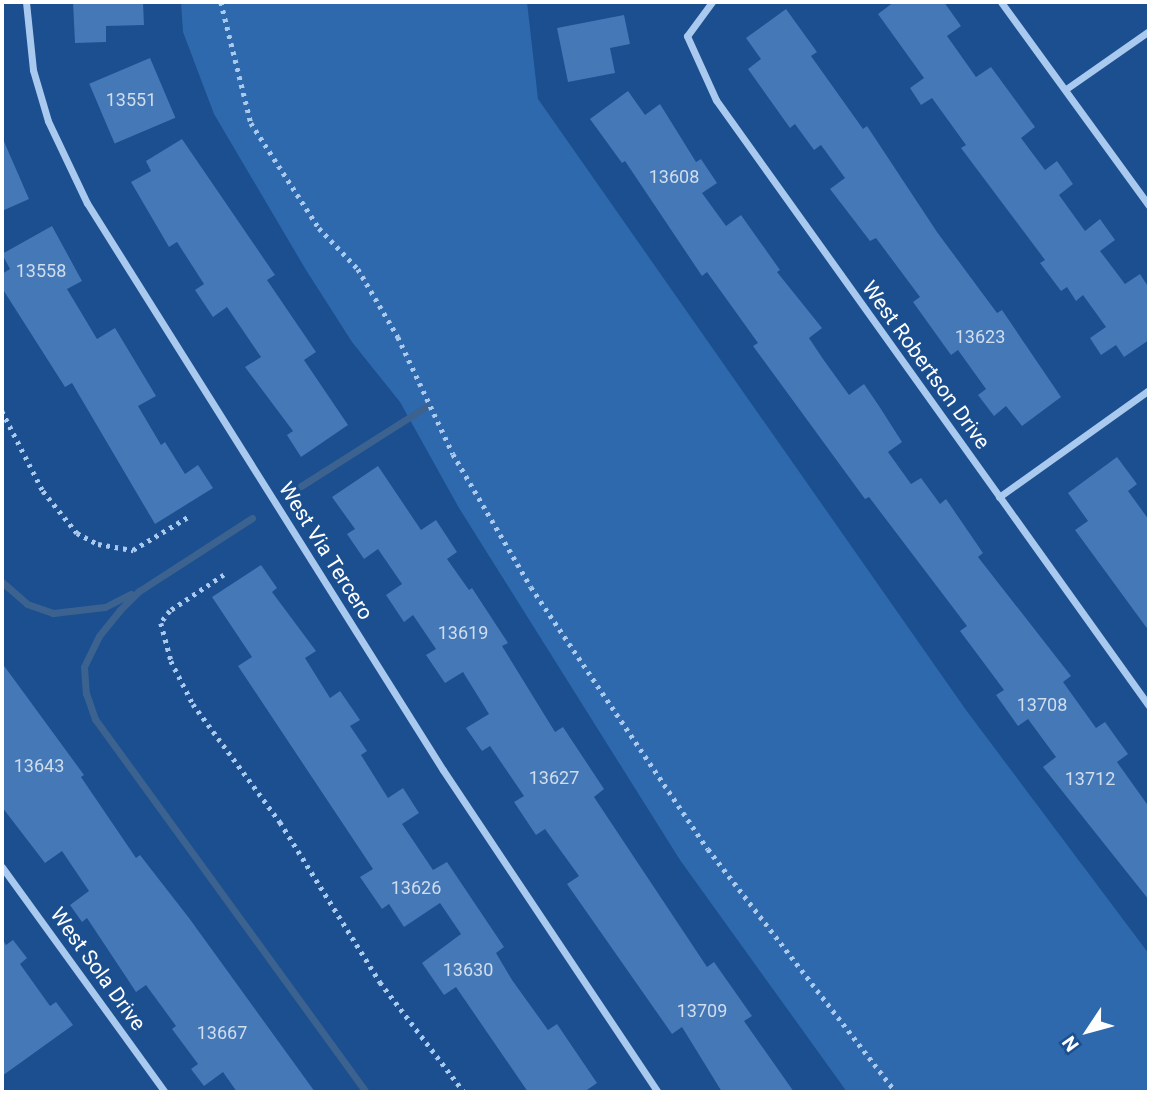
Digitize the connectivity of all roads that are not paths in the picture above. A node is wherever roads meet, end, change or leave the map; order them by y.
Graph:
1 (26, 2) edge
2 (712, 2) edge
3 (1001, 2) edge
4 (1149, 31) edge
5 (1066, 89) junction
6 (1149, 206) edge
7 (1149, 390) edge
8 (999, 497) junction
9 (1149, 706) edge
10 (2, 867) edge
11 (165, 1092) edge
12 (658, 1092) edge

1 - 12 street, West Via Tercero
2 - 8 street, West Robertson Drive
3 - 5 street
4 - 5 street
5 - 6 street
7 - 8 street
8 - 9 street, West Robertson Drive
10 - 11 street, West Sola Drive

